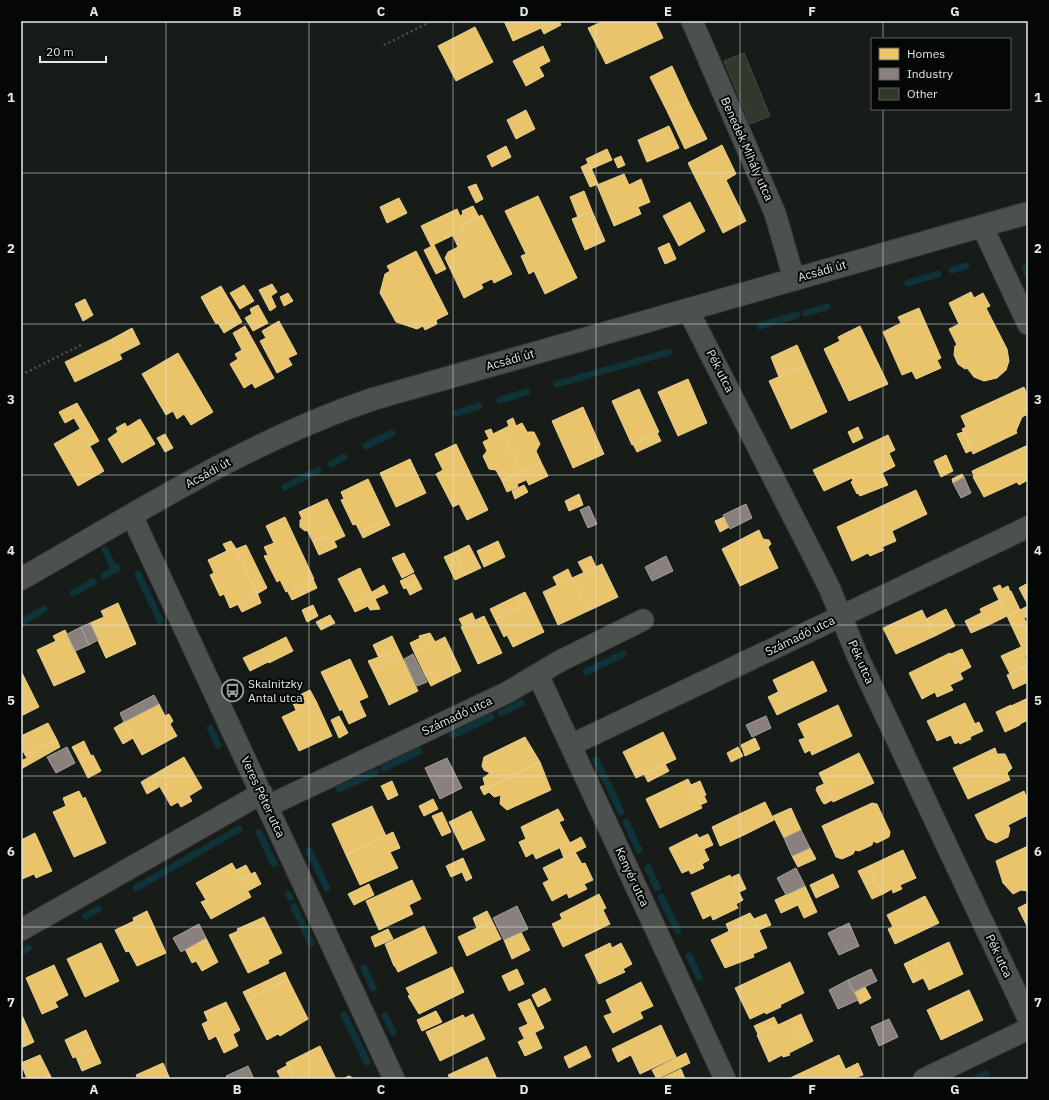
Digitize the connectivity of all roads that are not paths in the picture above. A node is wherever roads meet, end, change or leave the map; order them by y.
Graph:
1 (692, 21) edge
2 (1028, 213) edge
3 (982, 226) junction
4 (794, 279) junction
5 (688, 310) junction
6 (1028, 324) edge
7 (132, 516) junction
8 (1028, 527) edge
9 (21, 579) edge
10 (841, 616) junction
11 (643, 620) dead end
12 (538, 675) junction
13 (571, 745) junction
14 (265, 800) junction
15 (21, 930) edge
16 (1028, 1018) edge
17 (1028, 1029) edge
18 (394, 1079) edge
19 (725, 1079) edge
20 (924, 1079) edge

1 - 4 street, Benedek Mihály utca
2 - 3 main road, Acsádi út
3 - 4 main road, Acsádi út
3 - 6 street
4 - 5 main road, Acsádi út
5 - 7 main road, Acsádi út
5 - 10 street, Pék utca
7 - 9 main road, Acsádi út
7 - 14 street, Veres Péter utca
8 - 10 street, Számadó utca
10 - 13 street, Számadó utca
10 - 16 street, Pék utca
11 - 12 street, Számadó utca
12 - 13 street, Kenyér utca
12 - 14 street, Számadó utca
13 - 19 street, Kenyér utca
14 - 15 street
14 - 18 street, Veres Péter utca
17 - 20 street

